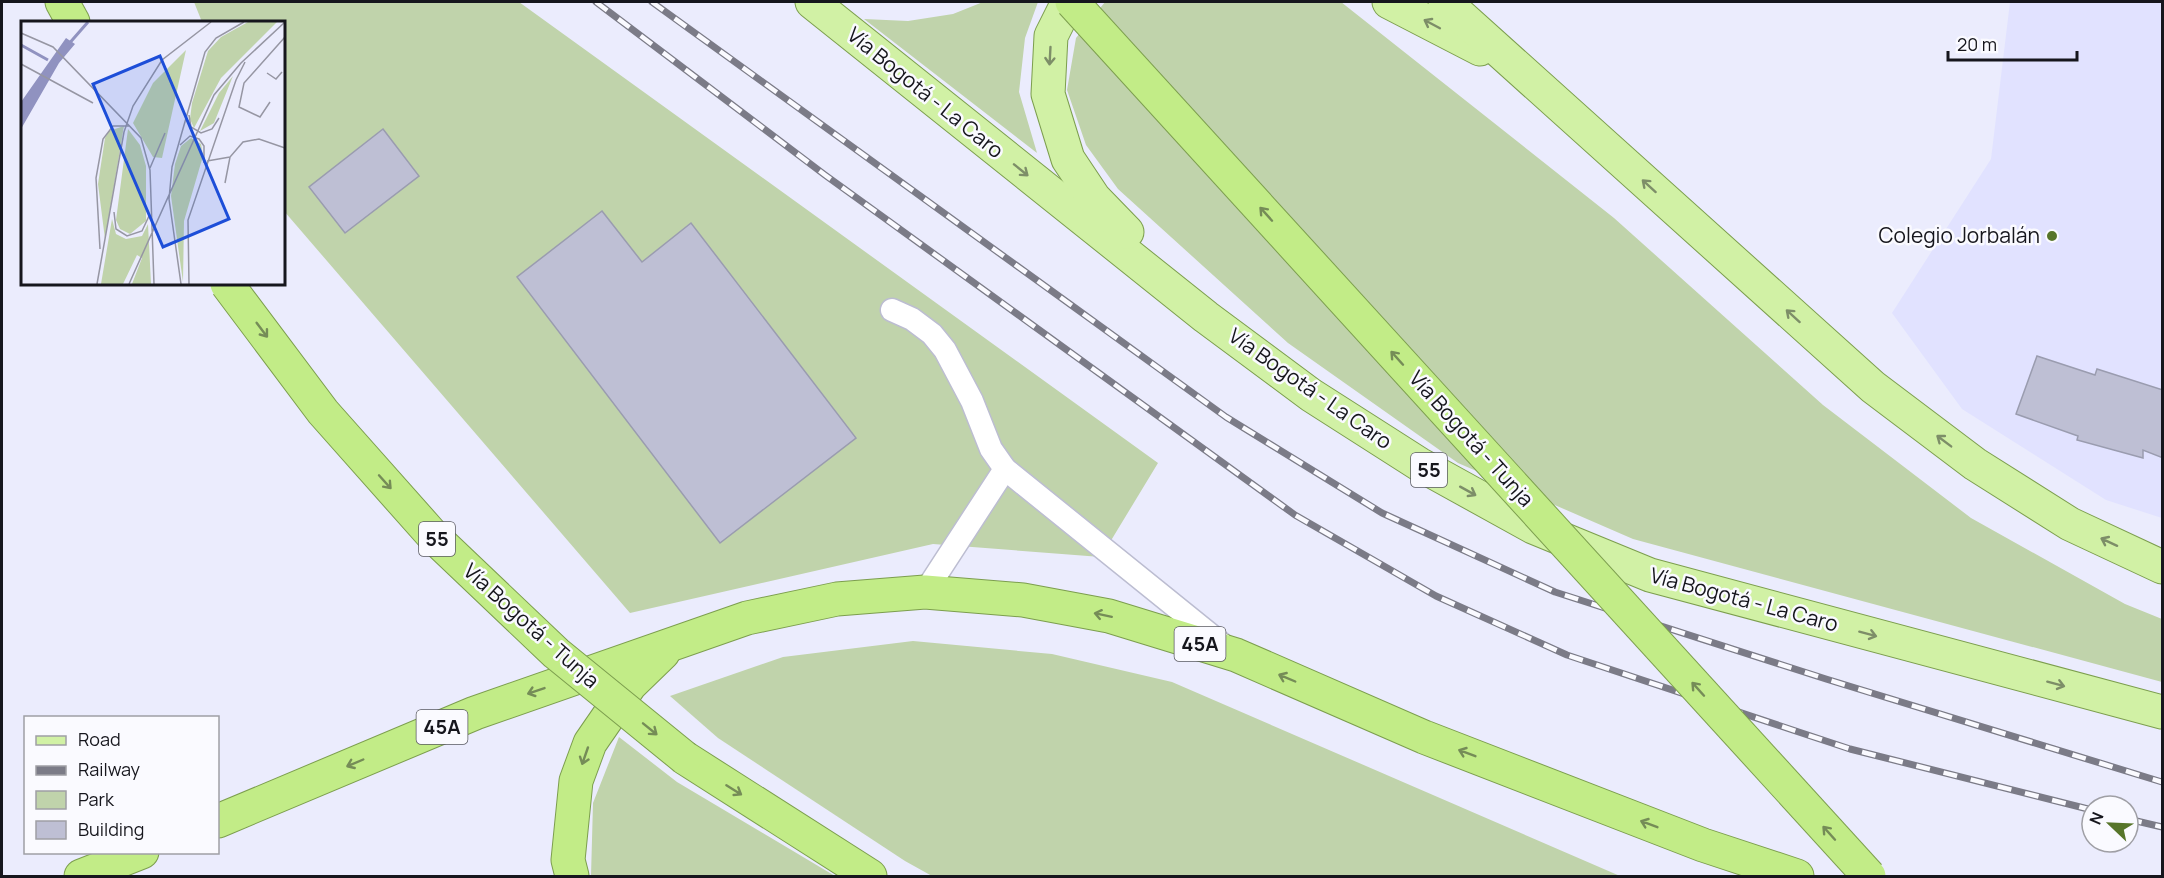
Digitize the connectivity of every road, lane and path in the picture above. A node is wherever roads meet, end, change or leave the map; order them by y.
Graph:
1 (62, 2) edge
2 (812, 2) edge
3 (1070, 2) edge
4 (1389, 2) edge
5 (1445, 2) edge
6 (72, 21) edge
7 (1521, 70) junction
8 (228, 285) edge
9 (892, 310) dead end
10 (1206, 317) junction
11 (1005, 469) junction
12 (2163, 567) edge
13 (925, 592) junction
14 (671, 645) junction
15 (1236, 655) junction
16 (2163, 712) edge
17 (219, 821) edge
18 (1703, 845) junction
19 (137, 854) edge
20 (81, 876) edge
21 (572, 876) edge
22 (870, 876) edge
23 (1743, 876) edge
24 (1797, 876) edge
25 (1869, 876) edge

1 - 6 highway
2 -> 10 main road, Vía Bogotá - La Caro / 55
3 -> 10 main road
25 -> 3 highway, Vía Bogotá - Tunja / 55, bridge
7 -> 4 main road
5 - 7 main road
12 -> 7 main road
8 -> 22 highway, Vía Bogotá - Tunja / 55, bridge
9 - 11 lane
10 -> 16 main road, Vía Bogotá - La Caro / 55
11 - 13 lane
11 - 15 lane
13 - 14 highway, 45A
15 -> 13 highway, 45A
14 -> 17 highway, 45A
14 -> 21 highway
18 -> 15 highway, 45A
18 - 23 highway
18 - 24 highway, 45A
19 - 20 highway

